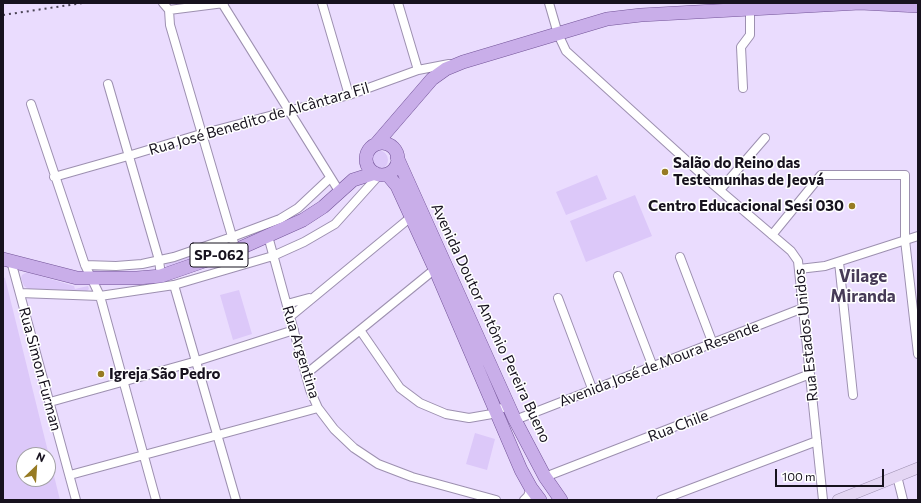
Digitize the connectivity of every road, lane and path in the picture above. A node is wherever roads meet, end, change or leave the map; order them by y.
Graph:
1 (163, 3) edge
2 (223, 3) edge
3 (322, 3) edge
4 (398, 3) edge
5 (549, 3) edge
6 (809, 5) edge
7 (918, 6) edge
8 (750, 9) junction
9 (169, 10) junction
10 (558, 34) junction
11 (463, 62) junction
12 (418, 70) junction
13 (108, 84) dead end
14 (743, 88) dead end
15 (349, 96) junction
16 (31, 104) dead end
17 (288, 110) junction
18 (397, 122) junction
19 (201, 134) junction
20 (764, 138) dead end
21 (376, 144) junction
22 (395, 152) junction
23 (366, 154) junction
24 (128, 156) junction
25 (380, 174) junction
26 (54, 177) junction
27 (330, 178) junction
28 (342, 188) junction
29 (720, 190) junction
30 (410, 217) junction
31 (772, 235) junction
32 (268, 236) junction
33 (918, 236) edge
34 (905, 240) junction
35 (234, 243) junction
36 (273, 256) junction
37 (680, 257) dead end
38 (7, 260) edge
39 (159, 260) junction
40 (839, 262) junction
41 (85, 265) junction
42 (435, 269) junction
43 (799, 269) junction
44 (161, 276) junction
45 (618, 276) dead end
46 (93, 279) junction
47 (174, 285) junction
48 (20, 293) junction
49 (100, 296) junction
50 (312, 297) junction
51 (558, 298) dead end
52 (287, 304) junction
53 (803, 308) junction
54 (290, 316) junction
55 (294, 330) junction
56 (360, 330) junction
57 (713, 344) junction
58 (918, 354) edge
59 (197, 361) junction
60 (653, 367) junction
61 (306, 374) junction
62 (810, 374) junction
63 (124, 382) junction
64 (593, 391) junction
65 (853, 395) dead end
66 (50, 402) junction
67 (509, 404) junction
68 (318, 408) junction
69 (498, 412) junction
70 (516, 420) junction
71 (218, 435) junction
72 (817, 441) junction
73 (144, 455) junction
74 (918, 468) edge
75 (70, 475) junction
76 (897, 476) junction
77 (545, 478) junction
78 (531, 488) junction
79 (76, 500) edge
80 (156, 500) edge
81 (236, 500) edge
82 (496, 500) edge
83 (524, 500) edge
84 (540, 500) edge
85 (561, 500) edge
86 (661, 500) edge
87 (823, 500) edge
88 (838, 500) edge
89 (903, 500) edge

1 - 9 street
2 - 9 street
2 - 17 street
3 - 15 street
4 - 12 street
5 - 10 street, Rua Estados Unidos
6 - 7 main road, SP-062
6 - 8 main road, SP-062
8 - 10 main road, SP-062
8 - 14 street
9 - 19 street
10 - 11 main road, SP-062
10 - 29 street, Rua Estados Unidos
11 - 12 street, Rua José Benedito de Alcântara Fil
11 - 18 main road, SP-062
12 - 15 street, Rua José Benedito de Alcântara Fil
13 - 24 street
15 - 17 street, Rua José Benedito de Alcântara Fil
16 - 26 street
17 - 19 street, Rua José Benedito de Alcântara Fil
17 - 27 street
18 - 21 main road, SP-062
18 - 22 main road, SP-062
19 - 24 street, Rua José Benedito de Alcântara Fil
19 - 35 street
20 - 29 street
21 - 22 main road
21 - 23 main road, SP-062
22 - 25 main road, SP-062
22 - 67 main road, Avenida Doutor Antônio Pereira Bueno
23 - 25 main road
23 - 28 main road, SP-062
24 - 26 street, Rua José Benedito de Alcântara Fil
24 - 39 street
25 - 28 main road, SP-062
25 - 30 main road, Avenida Doutor Antônio Pereira Bueno
25 - 36 street
26 - 41 street
27 - 28 street
27 - 35 street
28 - 32 main road, SP-062
29 - 31 street, Rua Estados Unidos
30 - 42 main road, Avenida Doutor Antônio Pereira Bueno
30 - 50 street
31 - 34 street
31 - 43 street, Rua Estados Unidos
32 - 35 main road, SP-062
32 - 36 street, Rua Argentina
33 - 34 street
34 - 40 street
34 - 58 street
35 - 39 street
35 - 44 main road, SP-062
36 - 47 street
36 - 52 street, Rua Argentina
37 - 57 street
38 - 46 main road, SP-062
38 - 48 street, Rua Simon Furman
39 - 41 street
39 - 44 street
40 - 43 street
40 - 65 street
41 - 46 street
42 - 56 street
42 - 69 main road, Avenida Doutor Antônio Pereira Bueno
43 - 53 street, Rua Estados Unidos
44 - 46 main road, SP-062
45 - 60 street
46 - 49 street
47 - 49 street
47 - 59 street
48 - 49 street
48 - 66 street, Rua Simon Furman
49 - 63 street
50 - 52 street
50 - 54 street
51 - 64 street
52 - 54 street, Rua Argentina
53 - 57 street, Avenida José de Moura Resende
53 - 62 street, Rua Estados Unidos
54 - 55 street, Rua Argentina
55 - 59 street
55 - 61 street, Rua Argentina
56 - 61 street
56 - 69 street
57 - 60 street, Avenida José de Moura Resende
59 - 63 street
59 - 71 street
60 - 64 street, Avenida José de Moura Resende
61 - 68 street, Rua Argentina
62 - 72 street, Rua Estados Unidos
62 - 77 street, Rua Chile
63 - 66 street
63 - 73 street
64 - 70 street, Avenida José de Moura Resende
66 - 75 street, Rua Simon Furman
67 - 69 street
67 - 70 main road, Avenida Doutor Antônio Pereira Bueno
68 - 71 street
68 - 82 street, Rua Argentina
69 - 78 main road, Avenida Doutor Antônio Pereira Bueno
70 - 77 main road, Avenida Doutor Antônio Pereira Bueno
71 - 73 street
71 - 81 street
72 - 86 street
72 - 87 street, Rua Estados Unidos
73 - 75 street
73 - 80 street
74 - 76 street
75 - 79 street, Rua Simon Furman
76 - 88 street
76 - 89 street
77 - 85 main road, Avenida Doutor Antônio Pereira Bueno
78 - 83 street
78 - 84 main road, Avenida Doutor Antônio Pereira Bueno

